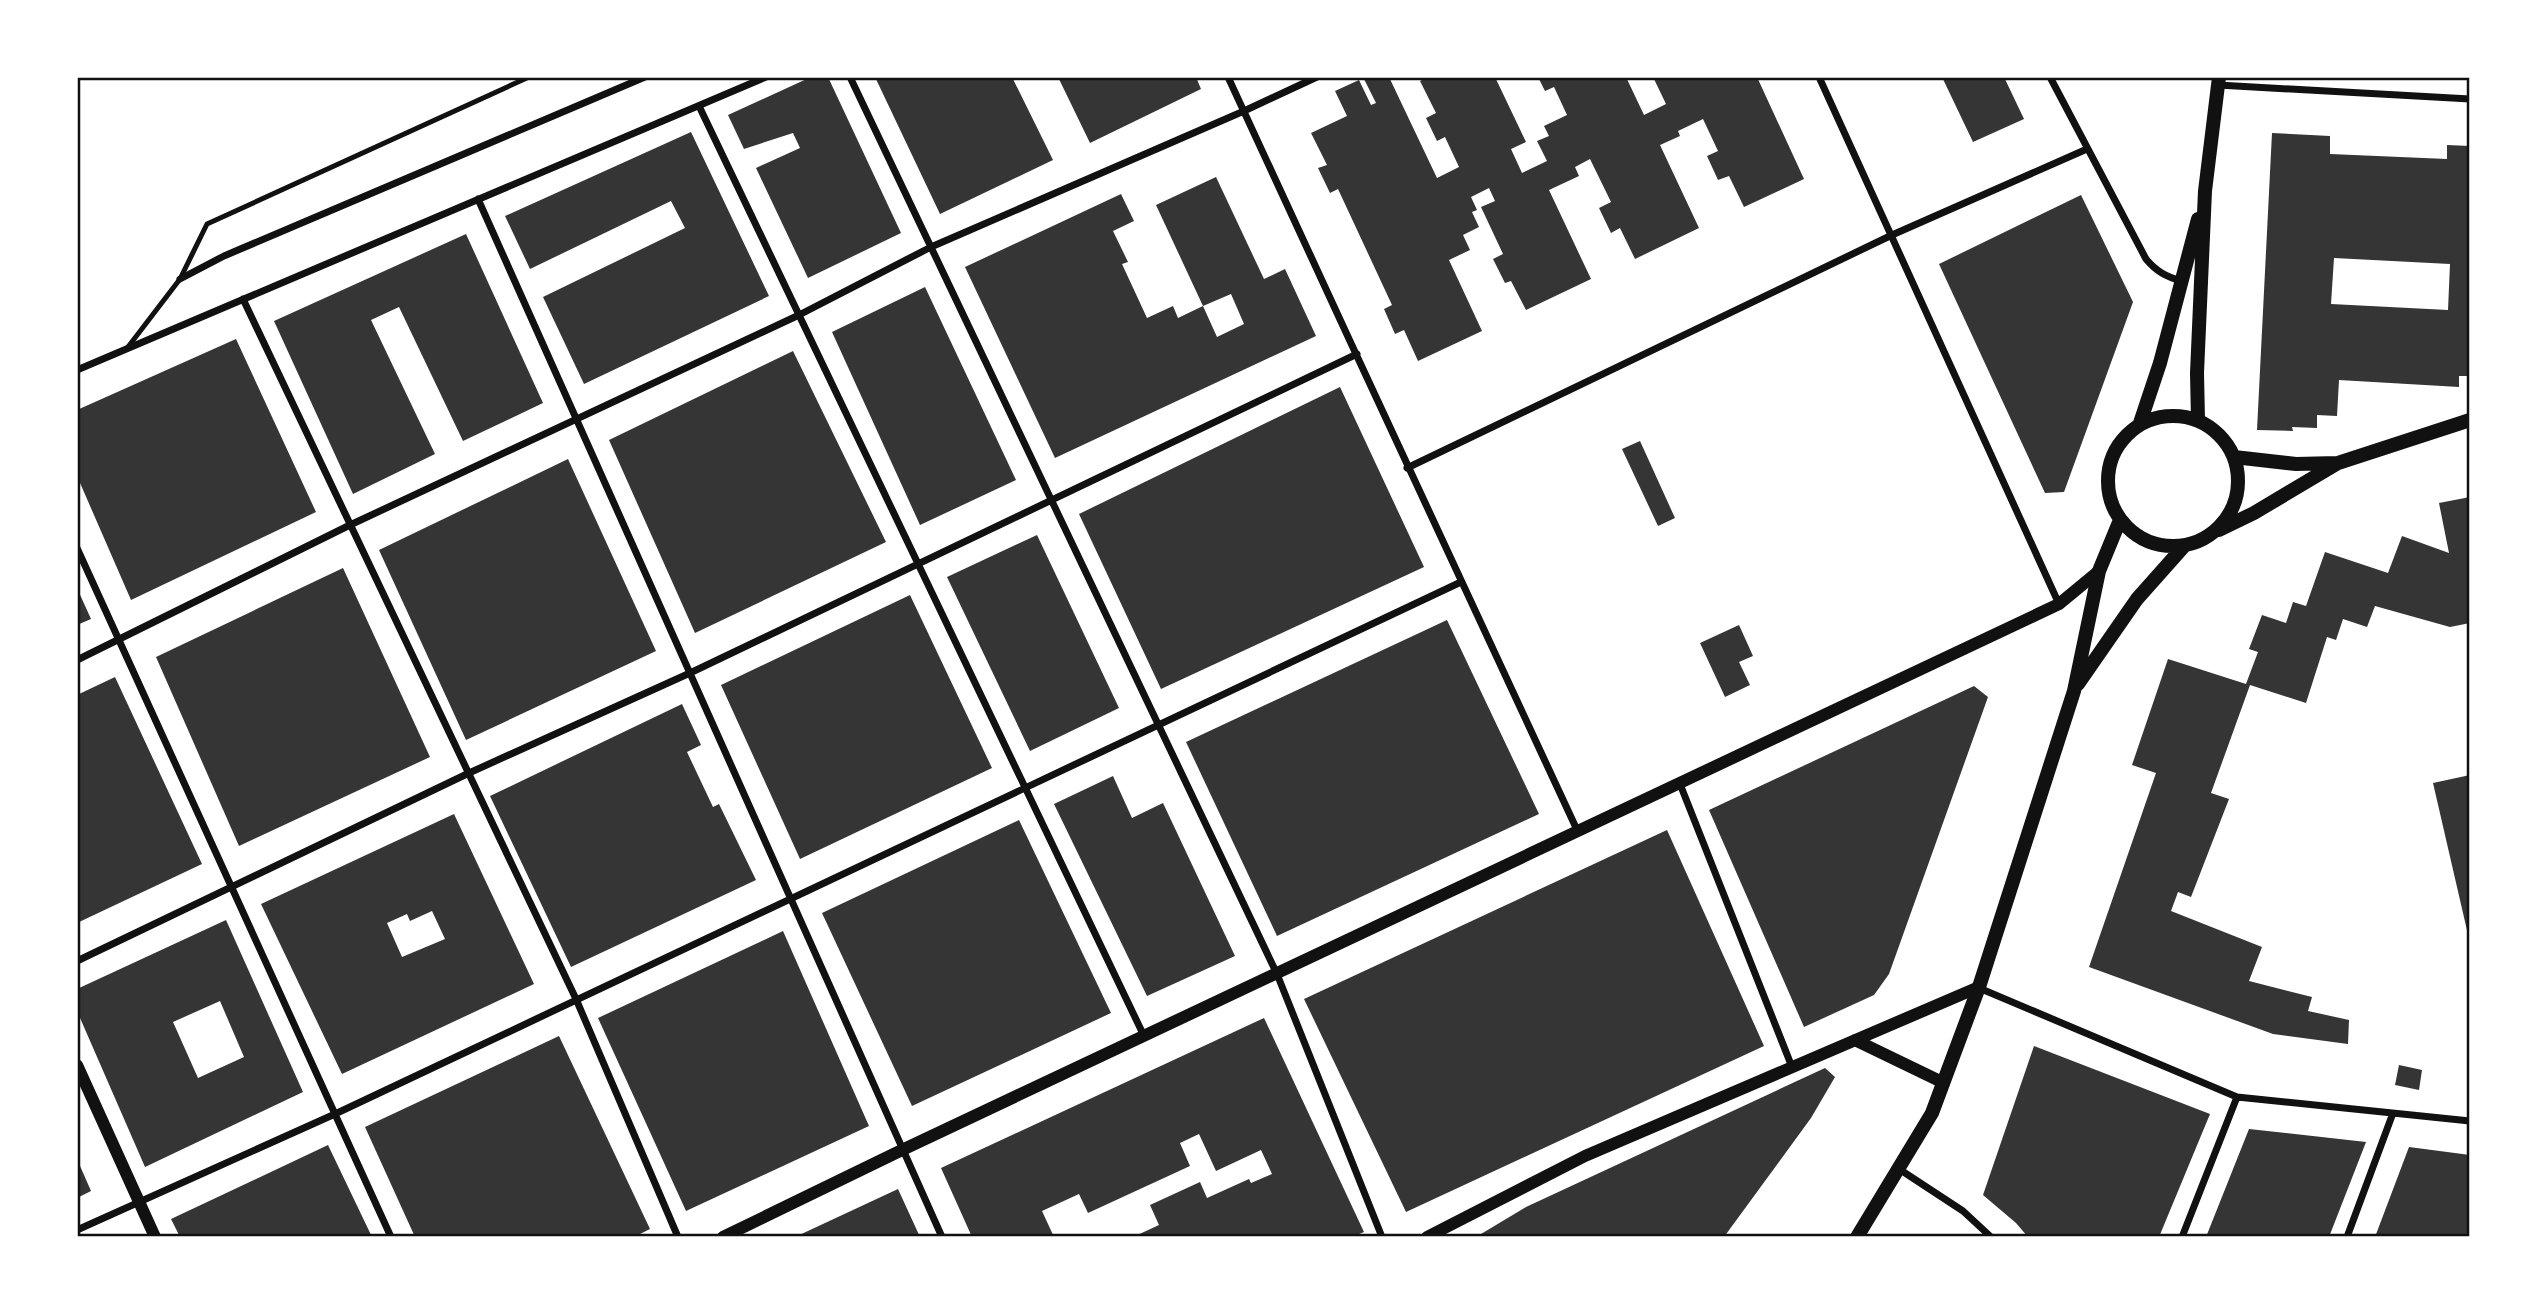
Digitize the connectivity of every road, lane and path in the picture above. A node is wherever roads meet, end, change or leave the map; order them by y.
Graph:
1 (529, 77) edge
2 (645, 77) edge
3 (766, 77) edge
4 (850, 77) edge
5 (1228, 77) edge
6 (1317, 77) edge
7 (1819, 77) edge
8 (2050, 77) edge
9 (2219, 81) edge
10 (2470, 99) edge
11 (699, 106) junction
12 (1244, 111) junction
13 (2088, 149) junction
14 (2205, 191) junction
15 (478, 199) junction
16 (1892, 235) junction
17 (931, 247) junction
18 (180, 279) junction
19 (2182, 281) junction
20 (243, 299) junction
21 (799, 315) junction
22 (126, 349) junction
23 (1357, 354) junction
24 (77, 370) edge
25 (576, 419) junction
26 (2198, 420) junction
27 (2470, 420) edge
28 (2140, 423) junction
29 (2234, 457) junction
30 (2339, 463) junction
31 (1407, 468) junction
32 (1052, 500) junction
33 (2120, 520) junction
34 (350, 525) junction
35 (2211, 534) junction
36 (2185, 545) junction
37 (77, 548) edge
38 (918, 562) junction
39 (2099, 571) junction
40 (1461, 582) junction
41 (2059, 604) junction
42 (118, 639) junction
43 (77, 660) edge
44 (690, 673) junction
45 (2074, 691) junction
46 (1159, 725) junction
47 (469, 773) junction
48 (1680, 784) junction
49 (1025, 787) junction
50 (1578, 832) junction
51 (232, 887) junction
52 (790, 897) junction
53 (77, 961) edge
54 (1277, 974) junction
55 (1979, 987) junction
56 (576, 999) junction
57 (1144, 1036) junction
58 (1855, 1041) junction
59 (77, 1065) edge
60 (1793, 1067) junction
61 (1944, 1083) junction
62 (2237, 1097) junction
63 (2393, 1113) junction
64 (335, 1114) junction
65 (2470, 1121) edge
66 (902, 1150) junction
67 (1899, 1168) junction
68 (138, 1201) junction
69 (77, 1230) edge
70 (155, 1237) edge
71 (391, 1237) edge
72 (678, 1237) edge
73 (723, 1237) edge
74 (942, 1237) edge
75 (1382, 1237) edge
76 (1427, 1237) edge
77 (1857, 1237) edge
78 (1991, 1237) edge
79 (2182, 1237) edge
80 (2347, 1237) edge

1 - 18 lane
2 - 18 street
3 - 11 street
4 - 17 street
5 - 12 street
6 - 12 street
7 - 16 street
8 - 13 street
9 - 10 street
9 - 14 main road
11 - 15 street
11 - 21 street
12 - 17 street
12 - 23 street
13 - 16 street
13 - 19 street
14 - 19 main road
14 - 26 main road
15 - 20 street
15 - 25 street
16 - 31 street
16 - 41 street
17 - 21 street
17 - 32 street
18 - 22 lane
19 - 28 main road
20 - 22 street
20 - 34 street
21 - 25 street
21 - 38 street
22 - 24 street
23 - 31 street
23 - 32 street
25 - 34 street
25 - 44 street
26 - 28 main road
26 - 29 main road
27 - 30 main road
28 - 33 main road
29 - 30 main road
29 - 35 main road
30 - 35 main road
31 - 40 street
32 - 38 street
32 - 46 street
33 - 36 main road
33 - 39 main road
34 - 42 street
34 - 47 street
35 - 36 main road
36 - 45 main road
37 - 42 street
38 - 44 street
38 - 49 street
39 - 41 street
39 - 45 main road
40 - 46 street
40 - 50 street
41 - 48 street
42 - 43 street
42 - 51 street
44 - 47 street
44 - 52 street
45 - 55 main road
46 - 49 street
46 - 54 street
47 - 51 street
47 - 56 street
48 - 50 street
48 - 60 street
49 - 52 street
49 - 57 street
50 - 54 street
51 - 53 street
51 - 64 street
52 - 56 street
52 - 66 street
54 - 57 street
54 - 75 street
55 - 58 street
55 - 61 main road
55 - 62 street
56 - 64 street
56 - 72 street
57 - 66 street
58 - 60 street
58 - 61 street
59 - 68 street
60 - 76 street
61 - 67 main road
62 - 63 street
62 - 79 street
63 - 65 street
63 - 80 street
64 - 68 street
64 - 71 street
66 - 73 street
66 - 74 street
67 - 77 main road
67 - 78 street
68 - 69 street
68 - 70 street

